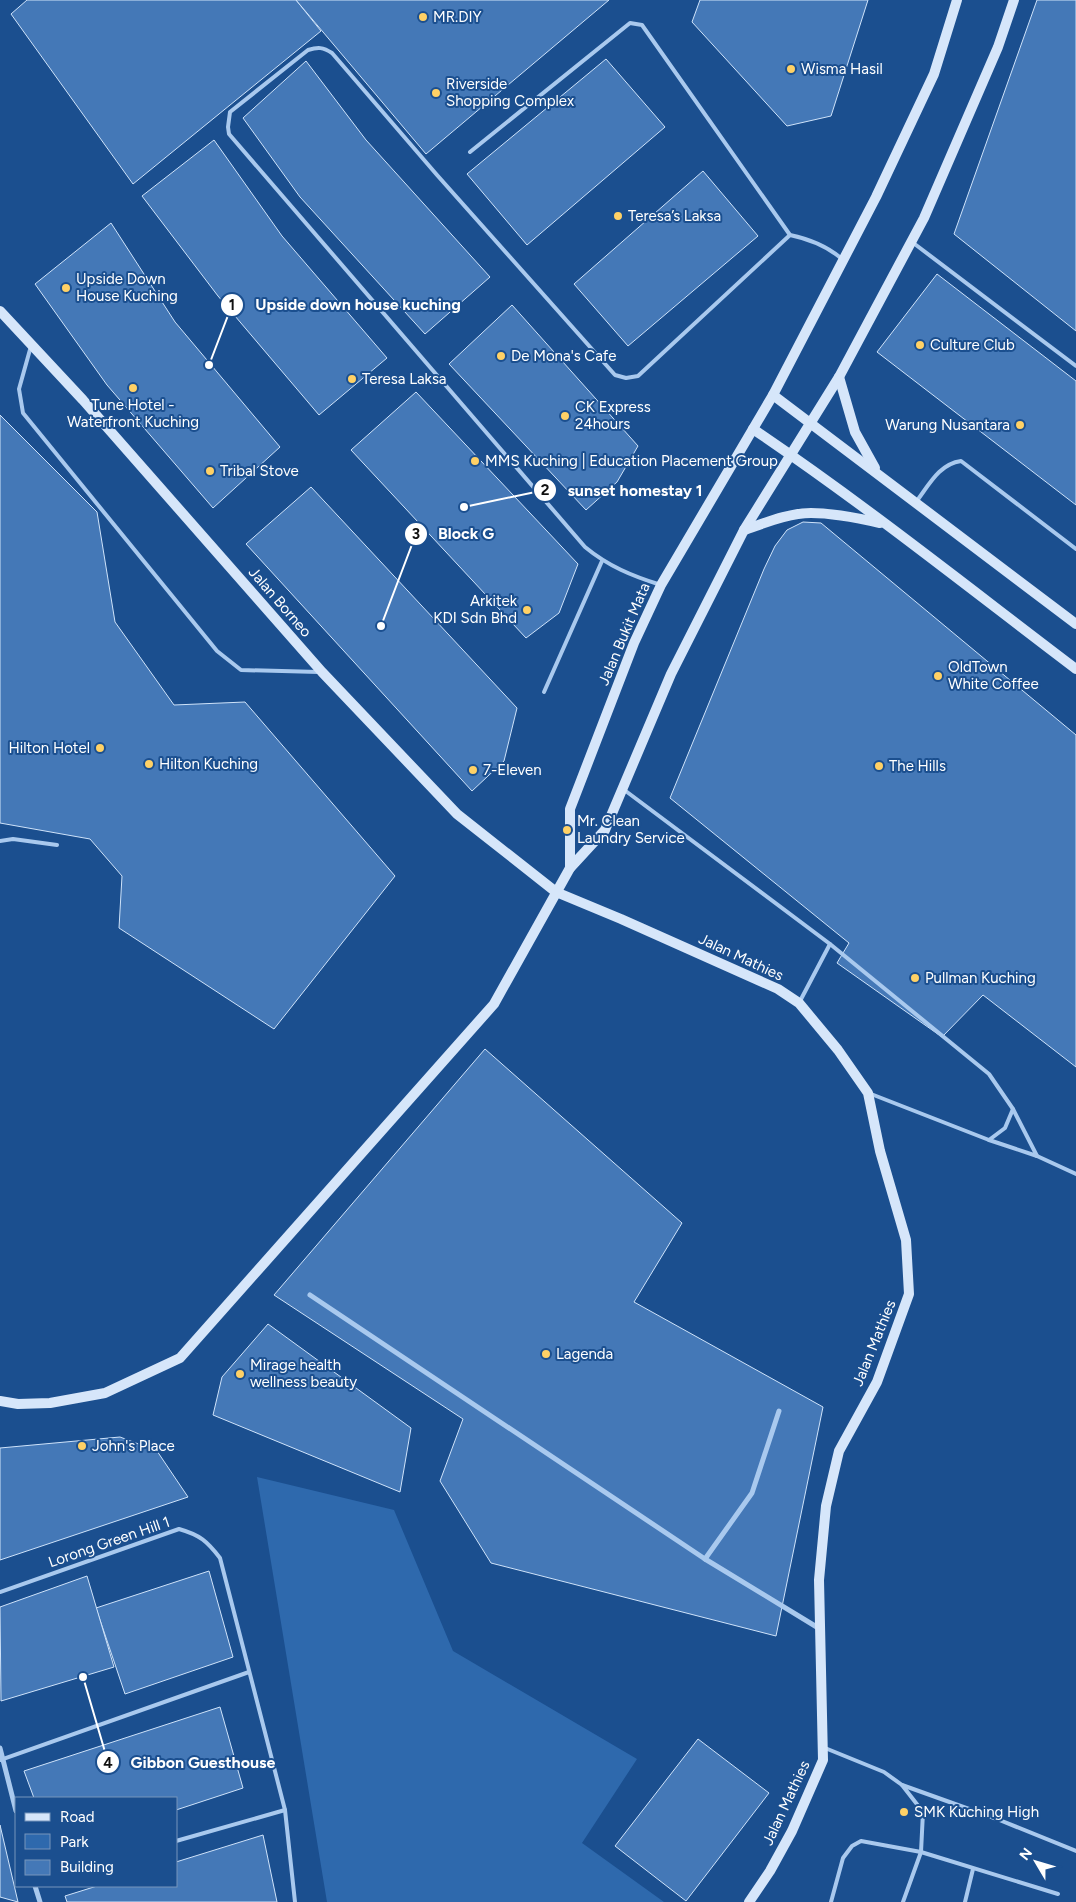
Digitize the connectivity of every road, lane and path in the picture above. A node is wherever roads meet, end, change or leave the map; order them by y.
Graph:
1 (957, 0) edge
2 (1014, 0) edge
3 (470, 152) dead end
4 (790, 235) junction
5 (912, 241) junction
6 (844, 260) junction
7 (0, 311) edge
8 (31, 345) junction
9 (1076, 366) edge
10 (839, 377) junction
11 (773, 395) junction
12 (810, 422) junction
13 (753, 428) junction
14 (791, 455) junction
15 (878, 474) junction
16 (916, 502) junction
17 (886, 524) junction
18 (744, 530) junction
19 (1076, 549) edge
20 (602, 561) junction
21 (661, 585) junction
22 (1076, 624) edge
23 (1076, 670) edge
24 (322, 672) junction
25 (544, 692) dead end
26 (624, 789) junction
27 (0, 841) edge
28 (57, 845) dead end
29 (570, 868) junction
30 (556, 892) junction
31 (830, 944) junction
32 (799, 1003) junction
33 (868, 1093) junction
34 (1013, 1109) junction
35 (990, 1140) junction
36 (1037, 1156) junction
37 (1076, 1174) edge
38 (310, 1295) dead end
39 (0, 1401) edge
40 (779, 1411) dead end
41 (705, 1559) junction
42 (0, 1592) edge
43 (820, 1629) junction
44 (248, 1672) junction
45 (822, 1747) junction
46 (0, 1748) edge
47 (2, 1759) edge
48 (902, 1785) junction
49 (15, 1807) edge
50 (285, 1810) junction
51 (178, 1840) edge
52 (1076, 1851) edge
53 (922, 1852) junction
54 (972, 1869) junction
55 (35, 1887) edge
56 (1058, 1894) dead end
57 (40, 1902) edge
58 (295, 1902) edge
59 (749, 1902) edge
60 (831, 1902) edge
61 (903, 1902) edge
62 (965, 1902) edge

1 - 6 main road, Jalan Bukit Mata
2 - 5 main road
3 - 4 lane
4 - 6 lane
4 - 20 lane
5 - 9 lane
5 - 10 main road
6 - 11 main road, Jalan Bukit Mata
7 - 8 main road, Jalan Borneo
8 - 24 main road, Jalan Borneo
8 - 24 lane
10 - 12 main road
10 - 15 main road
11 - 12 main road
11 - 13 main road, Jalan Bukit Mata
12 - 14 main road
12 - 15 main road
13 - 14 main road
13 - 21 main road, Jalan Bukit Mata
14 - 17 main road
14 - 18 main road
15 - 16 main road
16 - 19 lane
16 - 22 main road
17 - 18 main road
17 - 23 main road
18 - 26 main road
20 - 21 lane
20 - 25 lane
21 - 29 main road, Jalan Bukit Mata
24 - 30 main road, Jalan Borneo
26 - 29 main road
26 - 31 lane
27 - 28 lane
29 - 30 main road
30 - 32 main road, Jalan Mathies
30 - 39 main road
31 - 32 lane
31 - 34 lane
32 - 33 main road, Jalan Mathies
33 - 35 lane
33 - 43 main road, Jalan Mathies
34 - 35 lane
34 - 36 lane
35 - 36 lane
36 - 37 lane
38 - 41 street
40 - 41 street
41 - 43 street
42 - 44 lane, Lorong Green Hill 1
43 - 45 main road, Jalan Mathies
44 - 47 lane
44 - 50 lane, Lorong Green Hill 1
45 - 48 lane
45 - 59 main road, Jalan Mathies
46 - 47 street
47 - 49 street
48 - 52 lane
48 - 53 lane
50 - 51 lane
50 - 58 lane, Lorong Green Hill 1
53 - 54 lane
53 - 60 lane
53 - 61 lane
54 - 56 lane
54 - 62 lane
55 - 57 street

